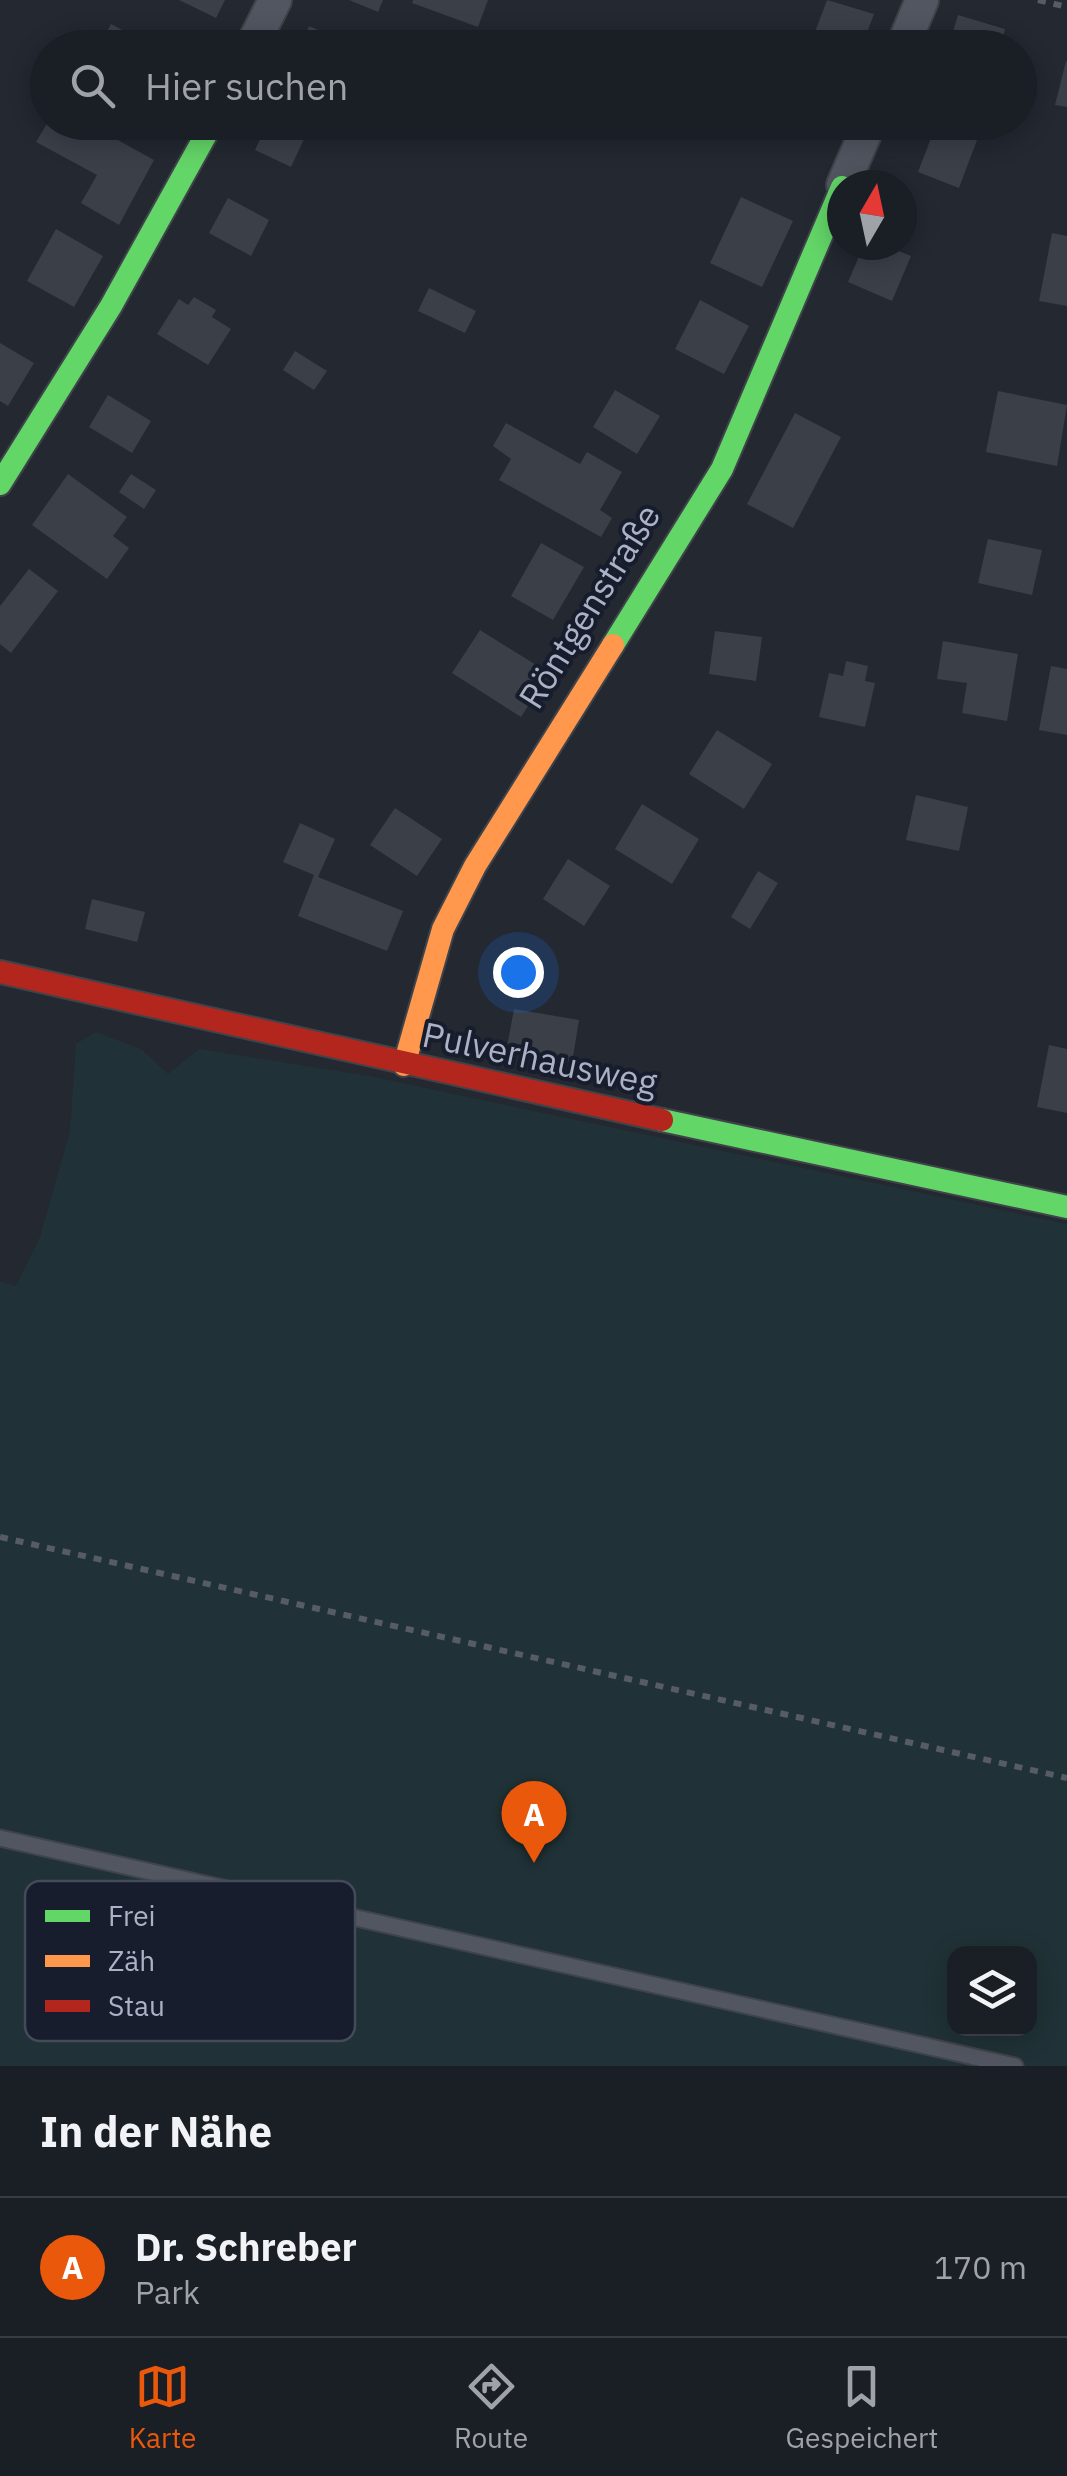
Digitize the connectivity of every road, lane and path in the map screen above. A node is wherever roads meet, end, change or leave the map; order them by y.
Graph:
1 (274, 0) edge
2 (922, 0) edge
3 (1038, 0) edge
4 (1067, 6) edge
5 (259, 30) edge
6 (910, 30) edge
7 (203, 140) edge
8 (862, 140) edge
9 (849, 170) edge
10 (827, 222) edge
11 (0, 484) edge
12 (0, 972) edge
13 (404, 1065) junction
14 (1067, 1207) edge
15 (0, 1537) edge
16 (1067, 1778) edge
17 (0, 1838) edge
18 (191, 1881) edge
19 (355, 1918) edge
20 (1015, 2066) edge

1 - 5 street
2 - 6 street
3 - 4 path
7 - 11 street
8 - 9 street, Röntgenstraße
10 - 13 street, Röntgenstraße
12 - 13 street, Pulverhausweg
13 - 14 street, Pulverhausweg
15 - 16 path
17 - 18 lane
19 - 20 lane

